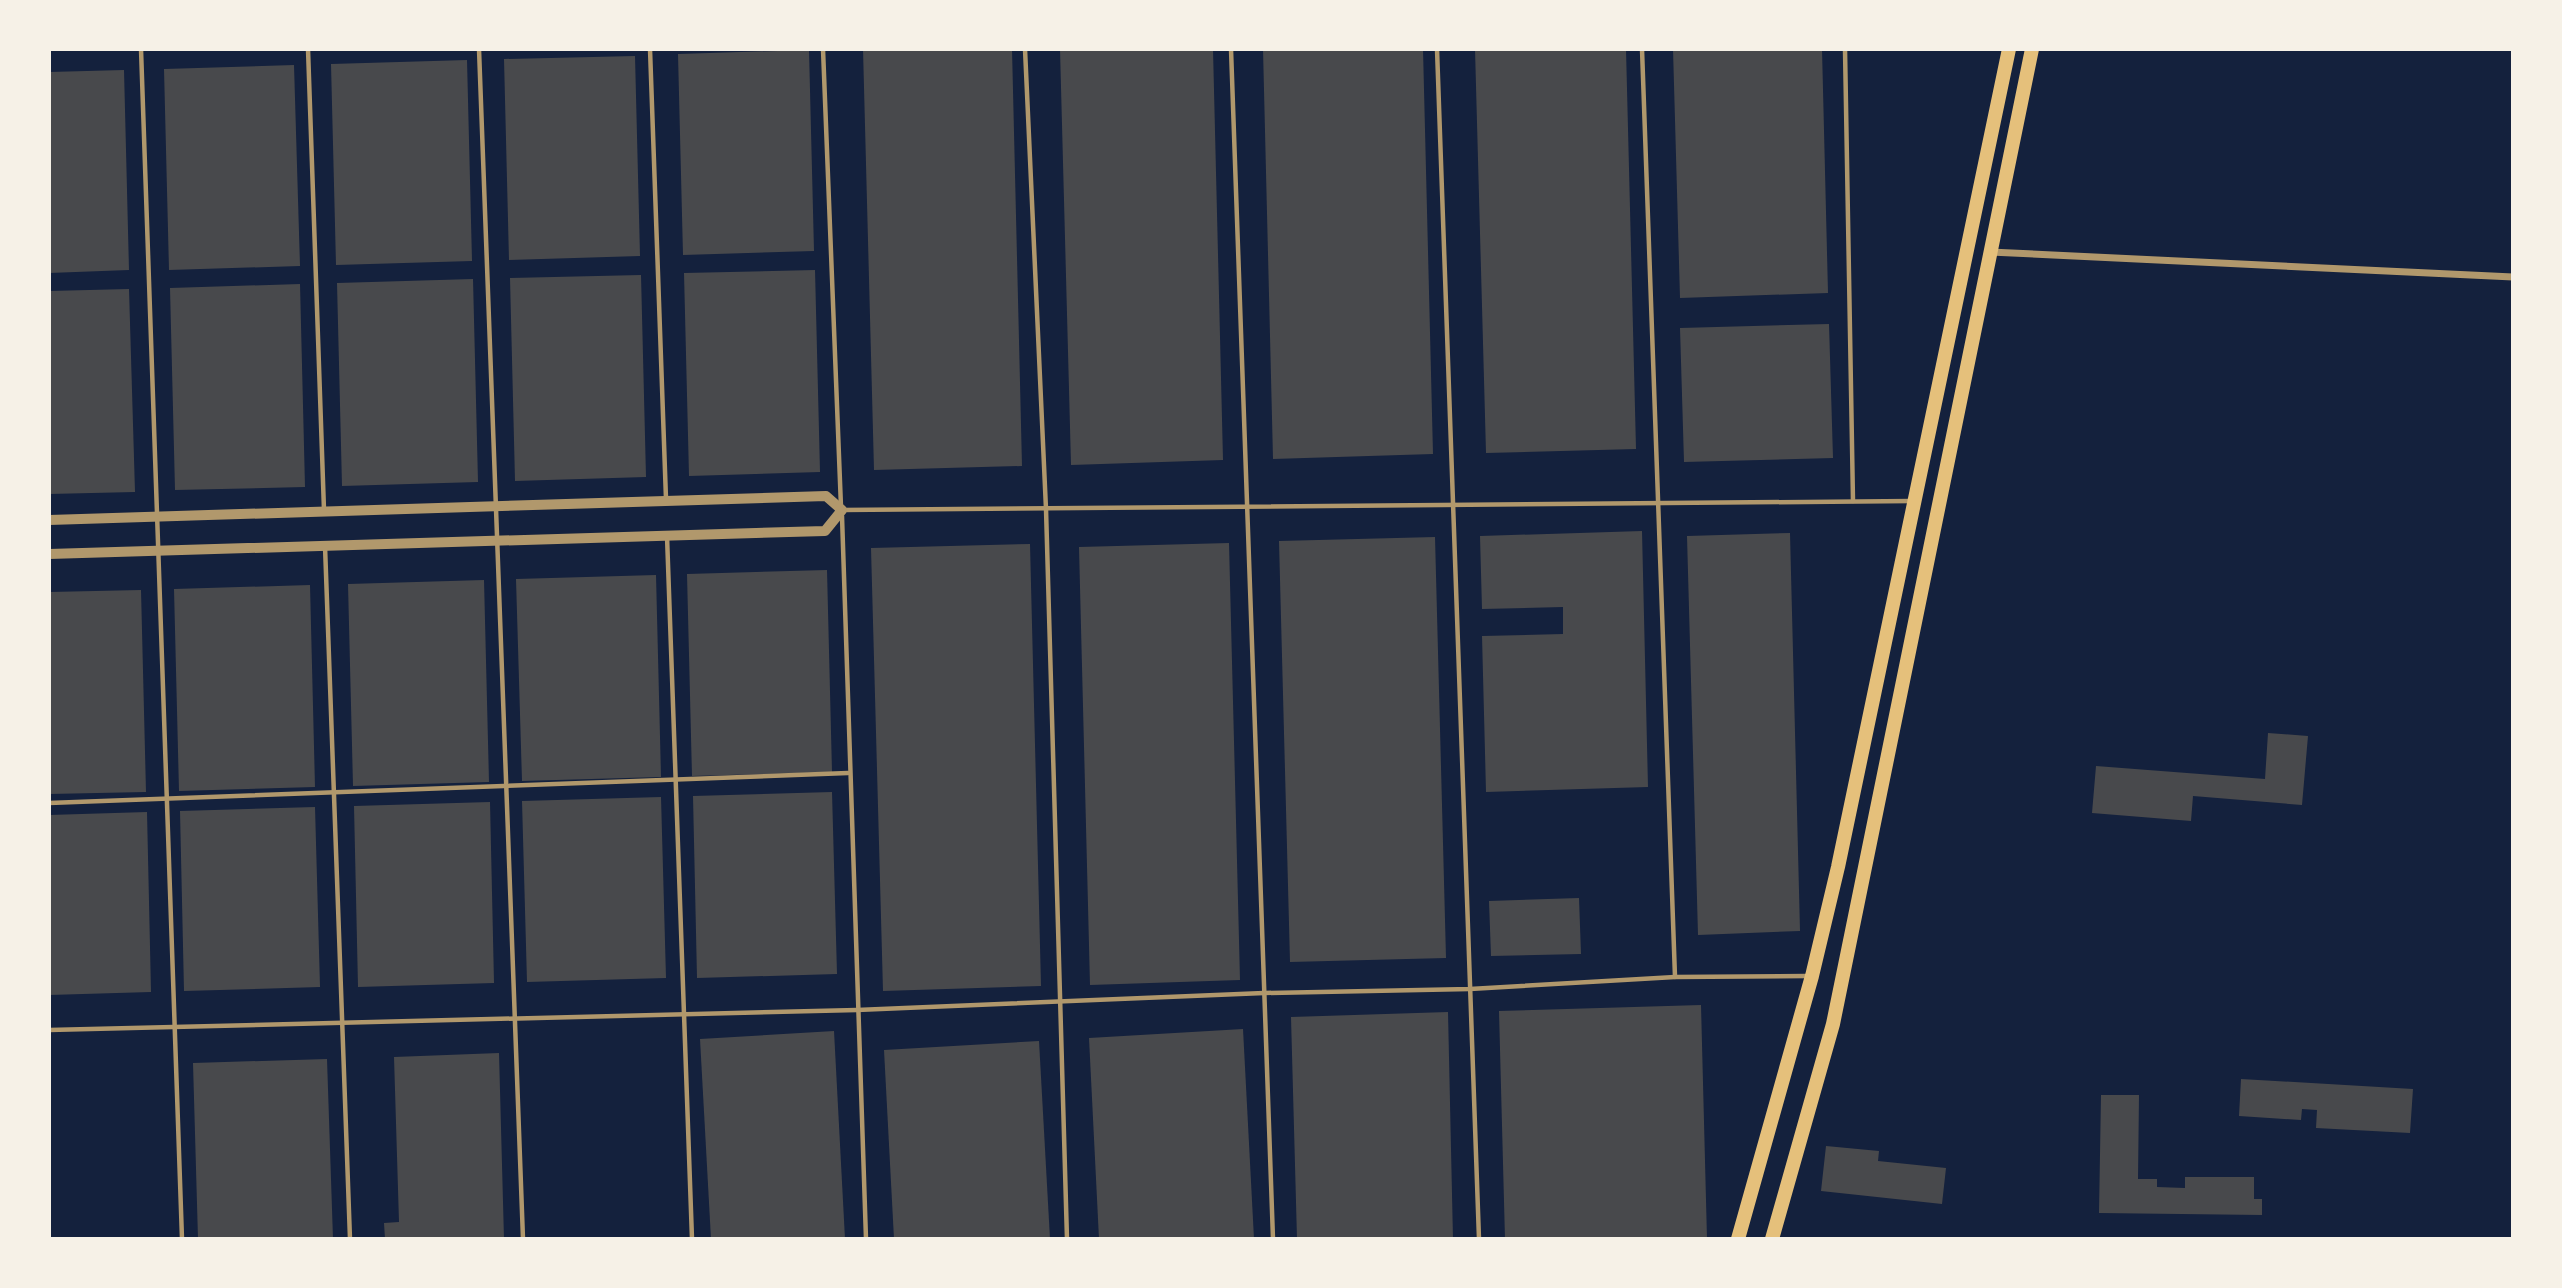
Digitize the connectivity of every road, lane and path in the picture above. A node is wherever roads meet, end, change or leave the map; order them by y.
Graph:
1 (141, 49) edge
2 (308, 49) edge
3 (479, 49) edge
4 (650, 49) edge
5 (823, 49) edge
6 (1025, 49) edge
7 (1231, 49) edge
8 (1437, 49) edge
9 (1642, 49) edge
10 (1845, 49) edge
11 (2008, 49) edge
12 (2032, 49) edge
13 (1989, 252) junction
14 (2513, 277) edge
15 (1915, 501) junction
16 (666, 502) junction
17 (1853, 502) junction
18 (1658, 504) junction
19 (1453, 505) junction
20 (496, 506) junction
21 (1247, 507) junction
22 (1046, 509) junction
23 (842, 510) junction
24 (324, 512) junction
25 (157, 517) junction
26 (49, 520) edge
27 (667, 535) junction
28 (497, 540) junction
29 (325, 545) junction
30 (158, 551) junction
31 (49, 554) edge
32 (848, 772) junction
33 (676, 779) junction
34 (505, 785) junction
35 (334, 792) junction
36 (167, 799) junction
37 (49, 803) edge
38 (1812, 976) junction
39 (1675, 977) junction
40 (1470, 989) junction
41 (1264, 993) junction
42 (1059, 1000) junction
43 (857, 1010) junction
44 (684, 1014) junction
45 (513, 1016) junction
46 (342, 1021) junction
47 (176, 1026) junction
48 (49, 1030) edge
49 (182, 1239) edge
50 (350, 1239) edge
51 (523, 1239) edge
52 (692, 1239) edge
53 (866, 1239) edge
54 (1067, 1239) edge
55 (1273, 1239) edge
56 (1479, 1239) edge
57 (1738, 1239) edge
58 (1772, 1239) edge

1 - 25 lane
2 - 24 lane
3 - 20 lane
4 - 16 lane
5 - 23 lane
6 - 22 lane
7 - 21 lane
8 - 19 lane
9 - 18 lane
10 - 17 lane
11 - 15 main road
12 - 13 main road
13 - 14 street
13 - 58 main road
15 - 17 lane
15 - 38 main road
16 - 20 street
16 - 23 street
17 - 18 lane
18 - 19 lane
18 - 39 lane
19 - 21 lane
19 - 40 lane
20 - 24 street
20 - 28 lane
21 - 22 lane
21 - 41 lane
22 - 23 lane
22 - 42 lane
23 - 27 street
23 - 32 lane
24 - 25 street
25 - 26 street
25 - 30 lane
27 - 28 street
27 - 33 lane
28 - 29 street
28 - 34 lane
29 - 30 street
29 - 35 lane
30 - 31 street
30 - 36 lane
32 - 33 lane
32 - 43 lane
33 - 34 lane
33 - 44 lane
34 - 35 lane
34 - 45 lane
35 - 36 lane
35 - 46 lane
36 - 37 lane
36 - 47 lane
38 - 39 lane
38 - 57 main road
39 - 40 lane
40 - 41 lane
40 - 56 lane
41 - 42 lane
41 - 55 lane
42 - 43 lane
42 - 54 lane
43 - 44 lane
43 - 53 lane
44 - 45 lane
44 - 52 lane
45 - 46 lane
45 - 51 lane
46 - 47 lane
46 - 50 lane
47 - 48 lane
47 - 49 lane

